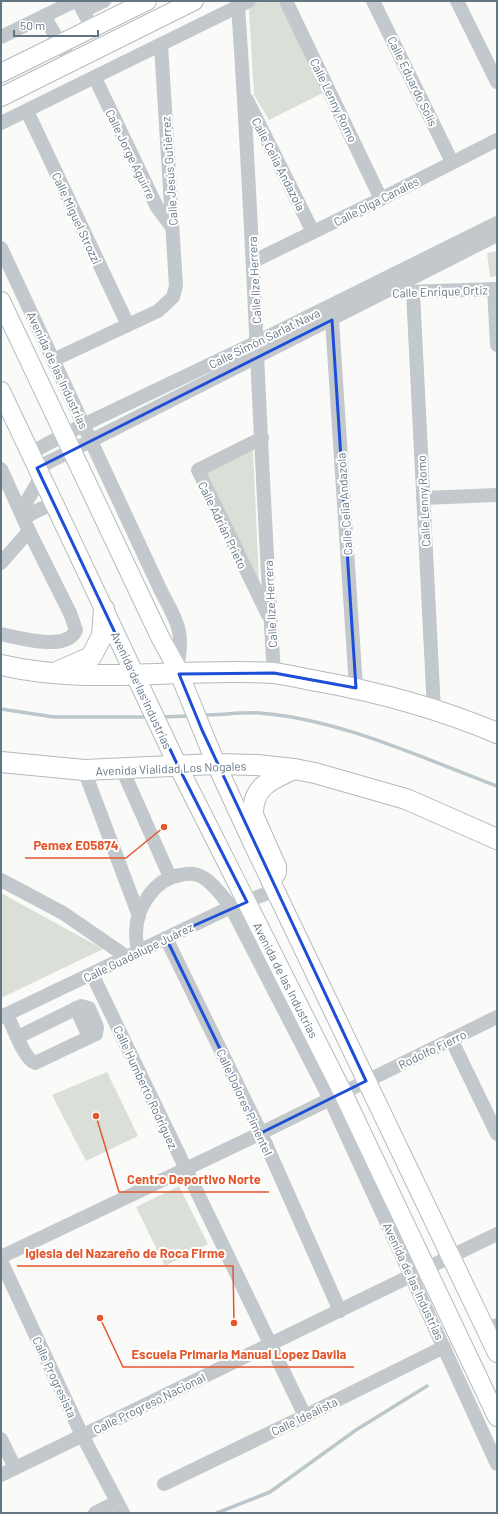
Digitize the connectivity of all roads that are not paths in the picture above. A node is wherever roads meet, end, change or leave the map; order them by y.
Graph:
1 (104, 1) edge
2 (145, 1) edge
3 (194, 1) edge
4 (286, 1) edge
5 (373, 1) edge
6 (457, 1) edge
7 (78, 4) edge
8 (244, 4) edge
9 (44, 16) junction
10 (92, 28) junction
11 (1, 37) edge
12 (60, 44) junction
13 (161, 45) junction
14 (71, 62) junction
15 (1, 73) edge
16 (95, 78) junction
17 (497, 82) edge
18 (244, 95) junction
19 (1, 97) edge
20 (27, 111) junction
21 (1, 123) edge
22 (497, 140) edge
23 (452, 162) junction
24 (381, 199) junction
25 (497, 223) edge
26 (172, 227) junction
27 (313, 232) junction
28 (497, 235) edge
29 (1, 248) edge
30 (254, 261) junction
31 (496, 289) edge
32 (413, 292) junction
33 (382, 293) junction
34 (1, 301) edge
35 (332, 320) junction
36 (128, 325) junction
37 (257, 342) junction
38 (497, 344) edge
39 (257, 358) junction
40 (53, 360) junction
41 (3, 402) edge
42 (84, 425) junction
43 (64, 435) junction
44 (262, 438) junction
45 (92, 441) junction
46 (72, 452) junction
47 (36, 466) junction
48 (1, 469) edge
49 (497, 495) edge
50 (423, 498) junction
51 (54, 505) junction
52 (25, 521) junction
53 (1, 563) edge
54 (104, 609) junction
55 (270, 621) junction
56 (1, 634) edge
57 (1, 665) edge
58 (178, 671) junction
59 (56, 673) junction
60 (274, 674) junction
61 (136, 676) junction
62 (356, 688) junction
63 (434, 711) junction
64 (494, 731) edge
65 (1, 762) edge
66 (216, 764) junction
67 (178, 766) junction
68 (122, 769) junction
69 (294, 769) junction
70 (84, 770) junction
71 (497, 839) edge
72 (170, 877) junction
73 (1, 880) edge
74 (274, 885) junction
75 (239, 905) junction
76 (139, 916) junction
77 (166, 938) junction
78 (132, 954) junction
79 (92, 974) junction
80 (4, 1016) edge
81 (497, 1017) edge
82 (18, 1037) junction
83 (451, 1039) junction
84 (366, 1081) junction
85 (336, 1096) junction
86 (261, 1133) junction
87 (497, 1134) edge
88 (184, 1169) junction
89 (497, 1234) edge
90 (1, 1257) edge
91 (450, 1258) junction
92 (1, 1261) edge
93 (419, 1273) junction
94 (340, 1311) junction
95 (491, 1328) edge
96 (270, 1345) junction
97 (444, 1347) junction
98 (497, 1353) edge
99 (305, 1416) junction
100 (497, 1417) edge
101 (82, 1436) junction
102 (1, 1439) edge
103 (497, 1464) edge
104 (15, 1468) junction
105 (1, 1474) edge
106 (164, 1484) dead end
107 (120, 1508) edge
108 (95, 1513) edge

1 - 7 street
2 - 10 main road
3 - 14 main road
4 - 24 street, Calle Lenny Romo
5 - 23 street, Calle Eduardo Solís
6 - 17 street
7 - 9 street
7 - 10 street
8 - 13 street
8 - 18 street, Calle Ilze Herrera
9 - 11 street
9 - 12 street
10 - 12 main road
12 - 14 street
12 - 15 main road
13 - 16 street
13 - 26 street, Calle Jesús Gutiérrez
14 - 19 main road
16 - 20 street
16 - 26 street, Calle Jorge Aguirre
18 - 27 street, Calle Celia Andazola
18 - 30 street, Calle Ilze Herrera
20 - 21 street
20 - 36 street, Calle Miguel Strozzi
22 - 23 street, Calle Olga Canales
23 - 24 street, Calle Olga Canales
24 - 27 street, Calle Olga Canales
25 - 37 street, Calle Simón Sarlat Nava
26 - 36 street, Calle Jesús Gutiérrez
27 - 30 street, Calle Olga Canales
28 - 33 street, Calle Simón Sarlat Nava
29 - 40 street, Avenida de las Industrias
30 - 37 street, Calle Ilze Herrera
31 - 32 street, Calle Enrique Ortiz
31 - 38 street
32 - 33 street, Calle Enrique Ortiz
32 - 50 street, Calle Lenny Romo
33 - 35 street, Calle Simón Sarlat Nava
34 - 43 main road, Avenida de las Industrias
35 - 39 street, Calle Simón Sarlat Nava
35 - 62 street, Calle Celia Andazola
36 - 40 street
37 - 39 street, Calle Ilze Herrera
37 - 42 street, Calle Simón Sarlat Nava
39 - 44 street, Calle Ilze Herrera
39 - 45 street, Calle Simón Sarlat Nava
40 - 42 street, Avenida de las Industrias
41 - 47 main road, Avenida de las Industrias
42 - 43 street, Calle Simón Sarlat Nava
42 - 45 street, Avenida de las Industrias
43 - 46 main road, Avenida de las Industrias
43 - 47 street, Calle Simón Sarlat Nava
44 - 55 street, Calle Ilze Herrera
44 - 55 street, Calle Adrián Prieto
45 - 46 street, Calle Simón Sarlat Nava
45 - 58 street, Avenida de las Industrias
46 - 47 street, Calle Simón Sarlat Nava
46 - 58 main road, Avenida de las Industrias
47 - 51 main road, Avenida de las Industrias
47 - 52 street
48 - 52 street
49 - 50 street
50 - 63 street, Calle Lenny Romo
51 - 52 street
51 - 54 main road, Avenida de las Industrias
52 - 53 street
52 - 56 street
54 - 59 highway
54 - 61 main road, Avenida de las Industrias
55 - 60 street, Calle Ilze Herrera
57 - 59 highway
58 - 60 highway
58 - 61 highway
58 - 66 main road, Avenida de las Industrias
59 - 61 highway
60 - 62 highway
61 - 67 main road, Avenida de las Industrias
62 - 63 highway
63 - 64 highway
65 - 70 highway, Avenida Vialidad Los Nogales
66 - 67 highway, Avenida Vialidad Los Nogales
66 - 69 highway, Avenida Vialidad Los Nogales
66 - 74 main road, Avenida de las Industrias
67 - 68 highway, Avenida Vialidad Los Nogales
67 - 75 main road, Avenida de las Industrias
68 - 70 highway, Avenida Vialidad Los Nogales
68 - 72 street
69 - 71 highway, Avenida Vialidad Los Nogales
69 - 74 highway
70 - 76 street
72 - 75 street
72 - 76 street
73 - 78 street
74 - 75 street, Calle Guadalupe Juárez
74 - 84 main road, Avenida de las Industrias
75 - 77 street, Calle Guadalupe Juárez
75 - 85 main road, Avenida de las Industrias
76 - 78 street
77 - 78 street, Calle Guadalupe Juárez
77 - 86 street, Calle Dolores Pimentel
78 - 79 street, Calle Guadalupe Juárez
79 - 80 street, Calle Guadalupe Juárez
79 - 88 street, Calle Humberto Rodríguez
80 - 82 street
81 - 83 street, Rodolfo Fierro
82 - 82 street
83 - 84 street, Rodolfo Fierro
83 - 87 street
84 - 85 street
84 - 91 main road, Avenida de las Industrias
85 - 86 street
85 - 93 main road, Avenida de las Industrias
86 - 88 street
86 - 94 street, Calle Dolores Pimentel
88 - 90 street
88 - 96 street, Calle Humberto Rodríguez
89 - 91 street, Calle Progreso Nacional
91 - 93 street, Calle Progreso Nacional
91 - 95 main road, Avenida de las Industrias
92 - 101 street, Calle Progresista
93 - 94 street, Calle Progreso Nacional
93 - 97 street, Avenida de las Industrias
93 - 100 main road, Avenida de las Industrias
94 - 96 street, Calle Progreso Nacional
95 - 98 main road, Avenida de las Industrias
96 - 99 street, Calle Humberto Rodríguez
96 - 101 street, Calle Progreso Nacional
97 - 99 street, Calle Idealista
97 - 103 street, Avenida de las Industrias
99 - 106 street, Calle Idealista
101 - 104 street, Calle Progreso Nacional
101 - 107 street, Calle Progresista
102 - 104 street
104 - 105 street, Calle Progreso Nacional
107 - 108 street

